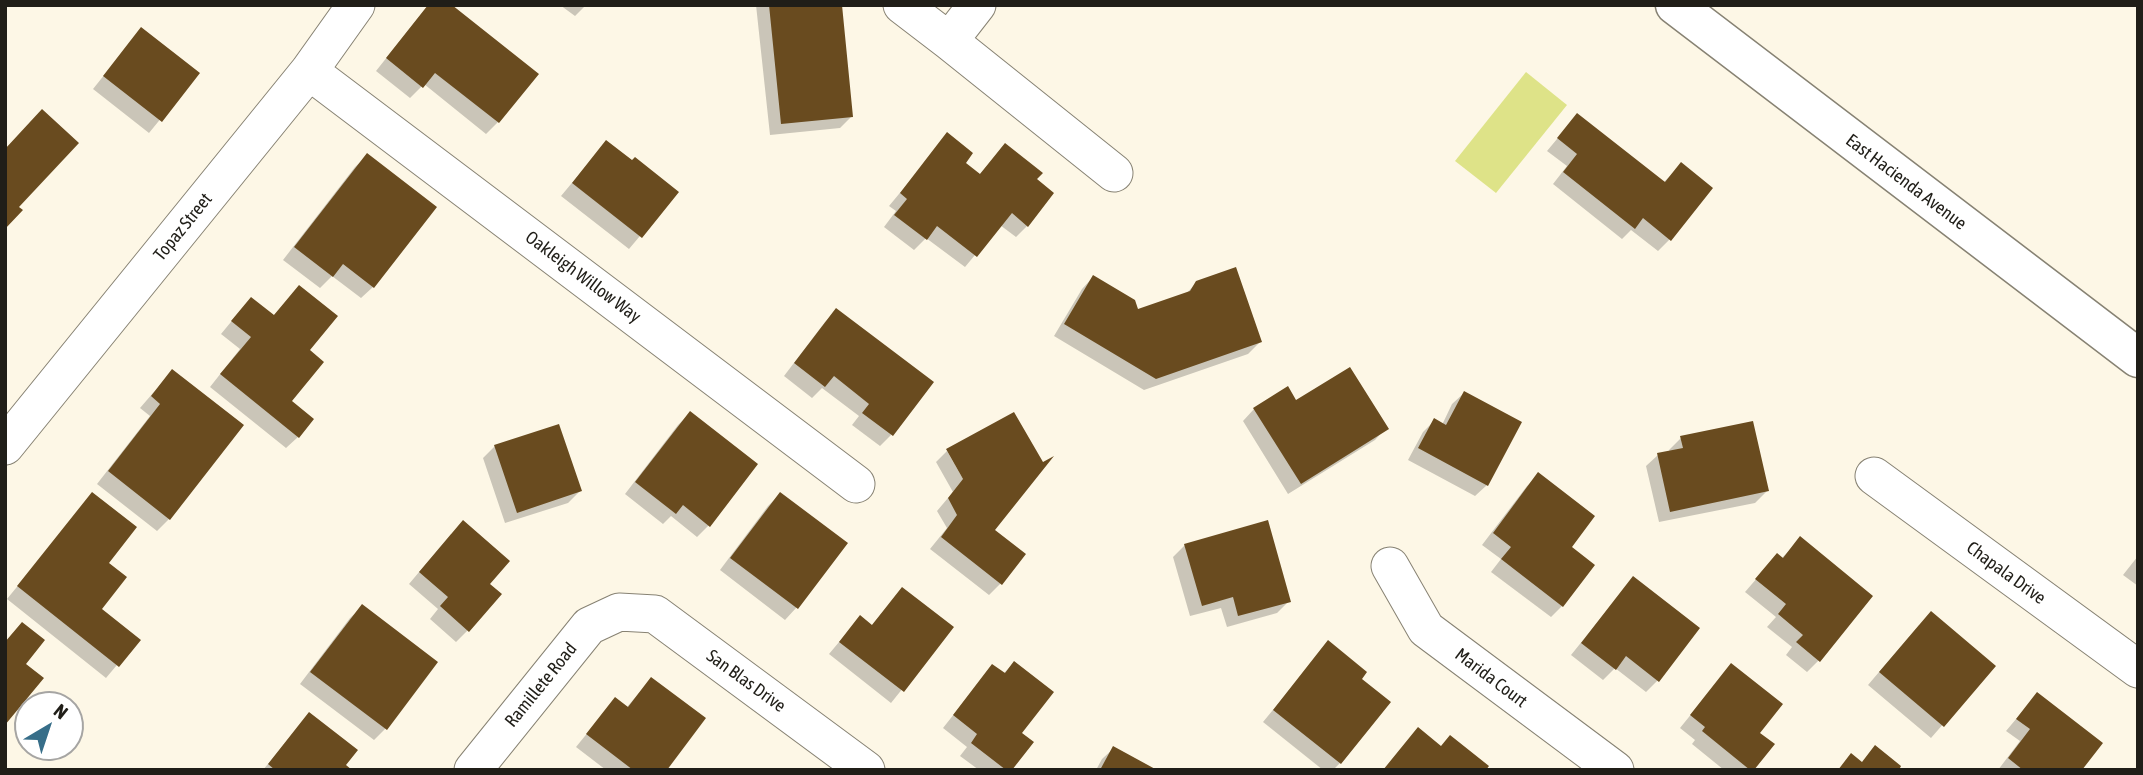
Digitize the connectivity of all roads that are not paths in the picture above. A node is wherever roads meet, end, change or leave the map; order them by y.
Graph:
1 (356, 5) edge
2 (902, 5) edge
3 (977, 5) edge
4 (1675, 5) edge
5 (949, 41) junction
6 (309, 71) junction
7 (1114, 173) dead end
8 (2138, 358) edge
9 (5, 446) edge
10 (1874, 477) dead end
11 (856, 484) dead end
12 (1390, 566) dead end
13 (619, 612) joint
14 (2138, 669) edge
15 (473, 770) edge
16 (866, 770) edge
17 (1615, 770) edge

1 - 6 street, Topaz Street
2 - 5 street
3 - 5 street
4 - 8 main road, East Hacienda Avenue
5 - 7 street
6 - 9 street, Topaz Street
6 - 11 street, Oakleigh Willow Way
10 - 14 street, Chapala Drive
12 - 17 street, Marida Court
13 - 15 street, Ramillete Road
13 - 16 street, San Blas Drive

